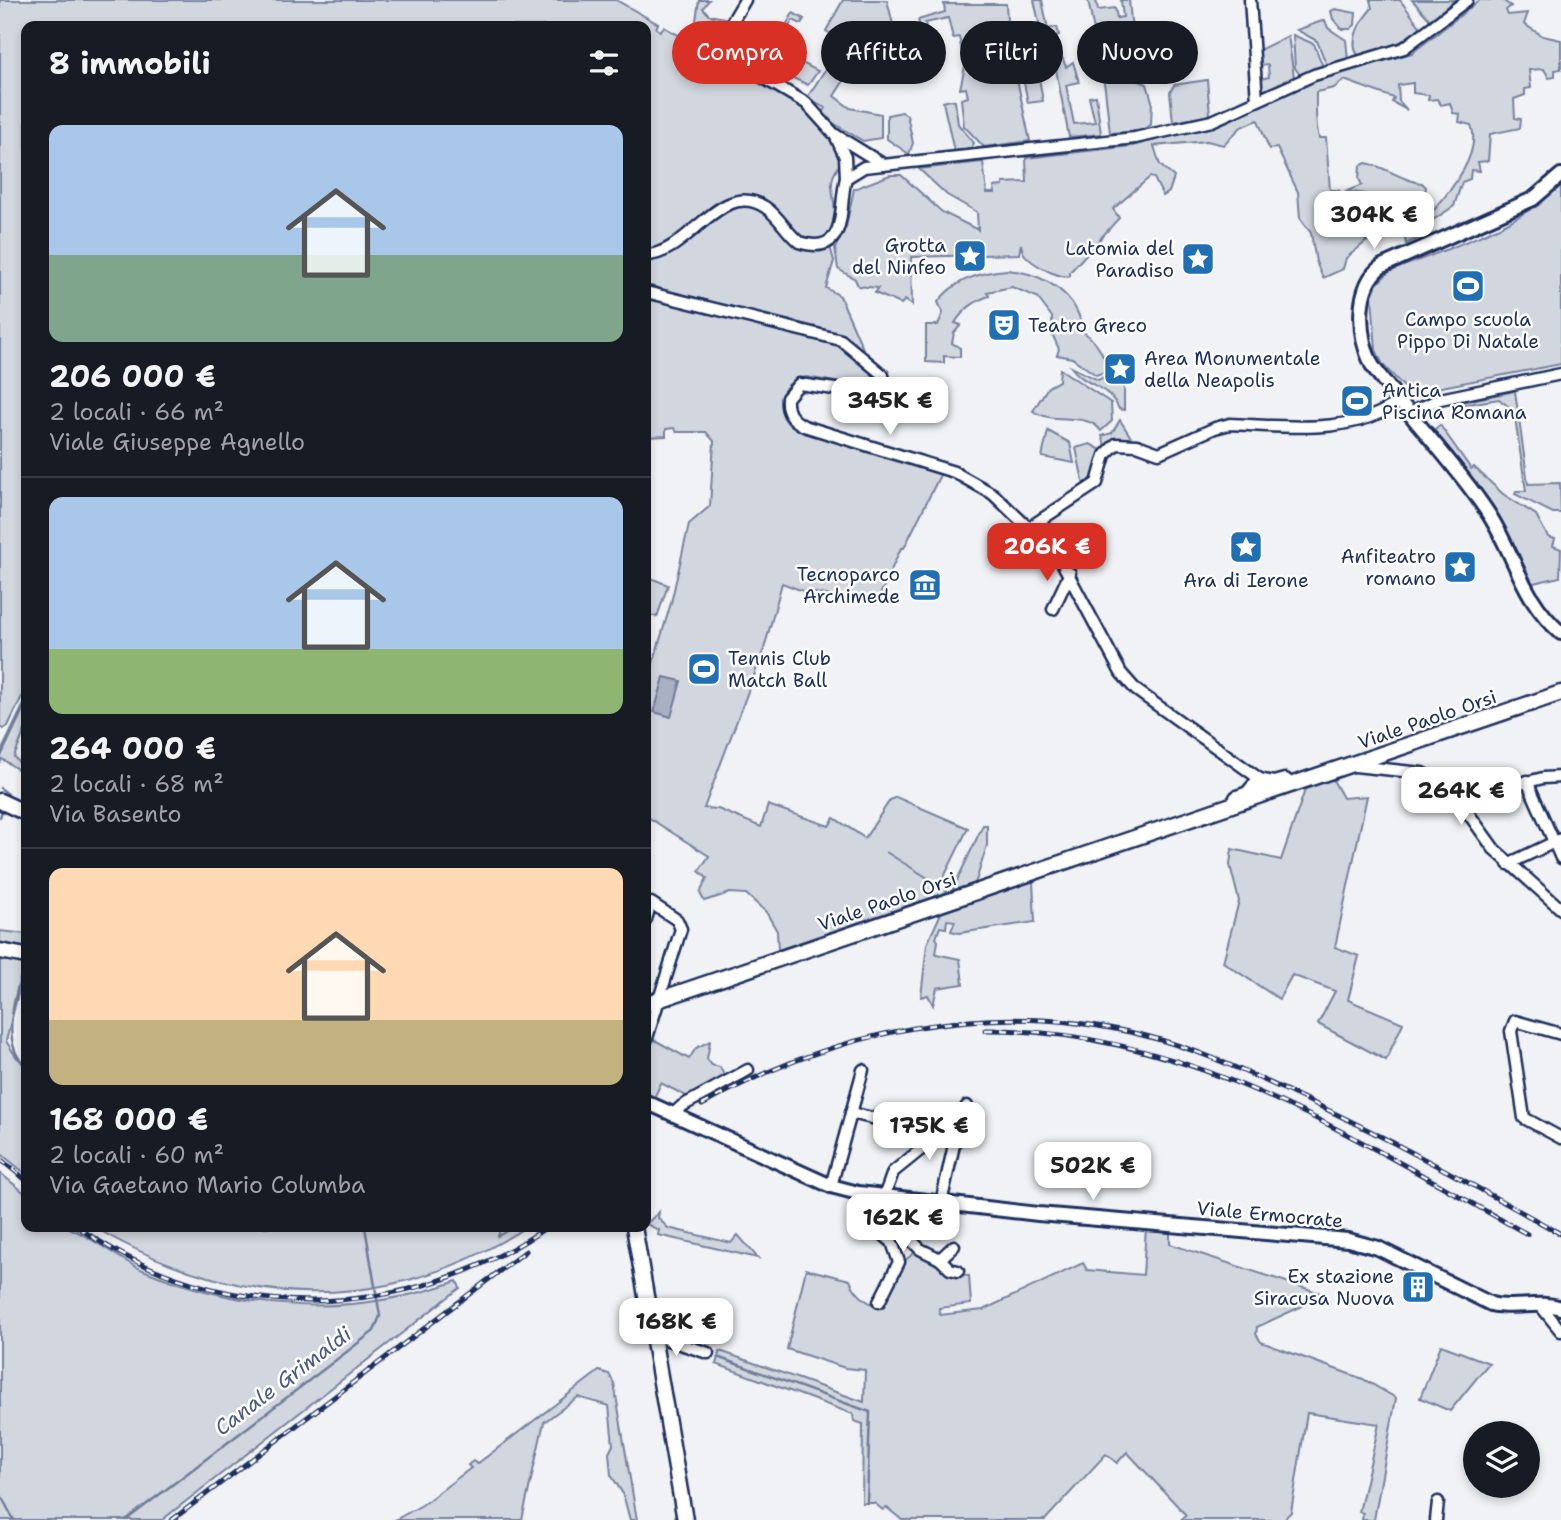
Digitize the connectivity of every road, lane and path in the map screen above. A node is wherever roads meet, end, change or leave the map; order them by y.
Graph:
1 (745, 0) edge
2 (1250, 0) edge
3 (1467, 0) edge
4 (1257, 100) junction
5 (834, 134) junction
6 (881, 163) junction
7 (1561, 175) edge
8 (846, 178) junction
9 (651, 254) edge
10 (651, 293) edge
11 (1561, 374) edge
12 (1399, 401) junction
13 (1409, 413) junction
14 (1030, 527) junction
15 (1070, 573) junction
16 (1053, 609) dead end
17 (1561, 633) edge
18 (1561, 687) edge
19 (1561, 693) edge
20 (1348, 766) junction
21 (1561, 777) edge
22 (1527, 781) junction
23 (1261, 788) junction
24 (0, 793) edge
25 (1460, 799) junction
26 (0, 801) edge
27 (21, 804) edge
28 (21, 811) edge
29 (1558, 841) edge
30 (1561, 858) edge
31 (1508, 863) junction
32 (651, 904) edge
33 (1561, 909) edge
34 (0, 951) edge
35 (21, 955) edge
36 (660, 999) junction
37 (651, 1002) edge
38 (651, 1026) edge
39 (1561, 1034) edge
40 (863, 1069) dead end
41 (748, 1070) dead end
42 (651, 1104) edge
43 (967, 1106) dead end
44 (851, 1113) junction
45 (672, 1115) junction
46 (960, 1118) junction
47 (939, 1134) junction
48 (1561, 1138) edge
49 (831, 1186) junction
50 (883, 1197) junction
51 (941, 1203) junction
52 (628, 1232) edge
53 (635, 1232) edge
54 (954, 1246) dead end
55 (940, 1259) junction
56 (958, 1271) dead end
57 (879, 1301) dead end
58 (1540, 1305) junction
59 (1561, 1308) edge
60 (1552, 1319) junction
61 (1561, 1331) edge
62 (653, 1335) junction
63 (708, 1353) dead end
64 (1438, 1502) dead end
65 (677, 1520) edge
66 (685, 1520) edge
67 (1436, 1520) edge

1 - 5 street
2 - 4 street
3 - 4 street
4 - 6 street
5 - 6 street
5 - 8 street
6 - 8 street
7 - 12 main road
8 - 9 street
10 - 14 street
11 - 13 street
12 - 13 main road
12 - 14 street
13 - 17 main road
14 - 15 street
15 - 16 street
15 - 23 street
18 - 23 main road, Viale Paolo Orsi
19 - 20 main road, Viale Paolo Orsi
20 - 23 main road, Viale Paolo Orsi
20 - 25 street
21 - 22 street
22 - 25 street
22 - 29 street
23 - 36 main road, Viale Paolo Orsi
24 - 27 main road
25 - 31 street
26 - 28 main road
29 - 30 street
29 - 31 street
31 - 33 street
32 - 36 street
34 - 35 main road
36 - 37 main road, Viale Paolo Orsi
36 - 38 street
39 - 48 street
40 - 44 street
41 - 45 street
42 - 45 main road, Viale Ermocrate
43 - 46 street
44 - 47 street
44 - 49 street
45 - 49 main road, Viale Ermocrate
46 - 47 street
46 - 51 street
47 - 50 street
49 - 50 main road, Viale Ermocrate
50 - 51 main road, Viale Ermocrate
50 - 55 street
50 - 57 street
51 - 58 main road, Viale Ermocrate
52 - 65 main road
53 - 62 main road
54 - 55 street
55 - 56 street
58 - 59 main road, Viale Ermocrate
58 - 60 street
59 - 60 street
60 - 61 street
62 - 63 street
62 - 66 main road
64 - 67 street

